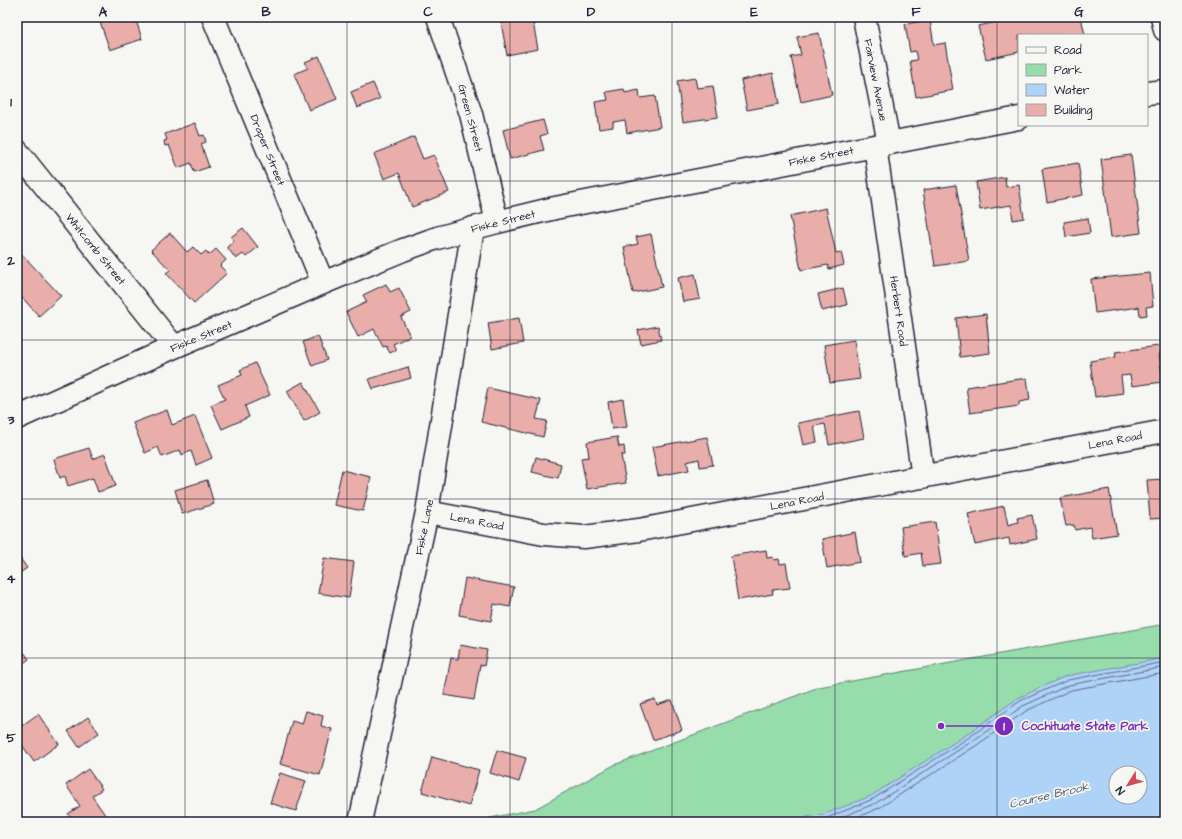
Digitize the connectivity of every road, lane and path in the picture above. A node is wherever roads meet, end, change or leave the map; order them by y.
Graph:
1 (213, 17) edge
2 (438, 17) edge
3 (864, 17) edge
4 (1162, 17) edge
5 (1165, 30) edge
6 (1165, 90) edge
7 (1148, 93) edge
8 (1018, 118) edge
9 (882, 144) junction
10 (17, 151) edge
11 (497, 222) junction
12 (473, 228) junction
13 (323, 283) junction
14 (174, 347) junction
15 (17, 418) edge
16 (1165, 431) edge
17 (923, 477) junction
18 (427, 512) junction
19 (360, 822) edge

1 - 13 street, Draper Street
2 - 11 street, Green Street
3 - 9 street, Fairview Avenue
4 - 5 street
6 - 7 street
8 - 9 street, Fiske Street
9 - 11 street, Fiske Street
9 - 17 street, Herbert Road
10 - 14 street, Whitcomb Street
11 - 12 street, Fiske Street
12 - 13 street, Fiske Street
12 - 18 street, Fiske Lane
13 - 14 street, Fiske Street
14 - 15 street, Fiske Street
16 - 17 street, Lena Road
17 - 18 street, Lena Road
18 - 19 street, Fiske Lane

